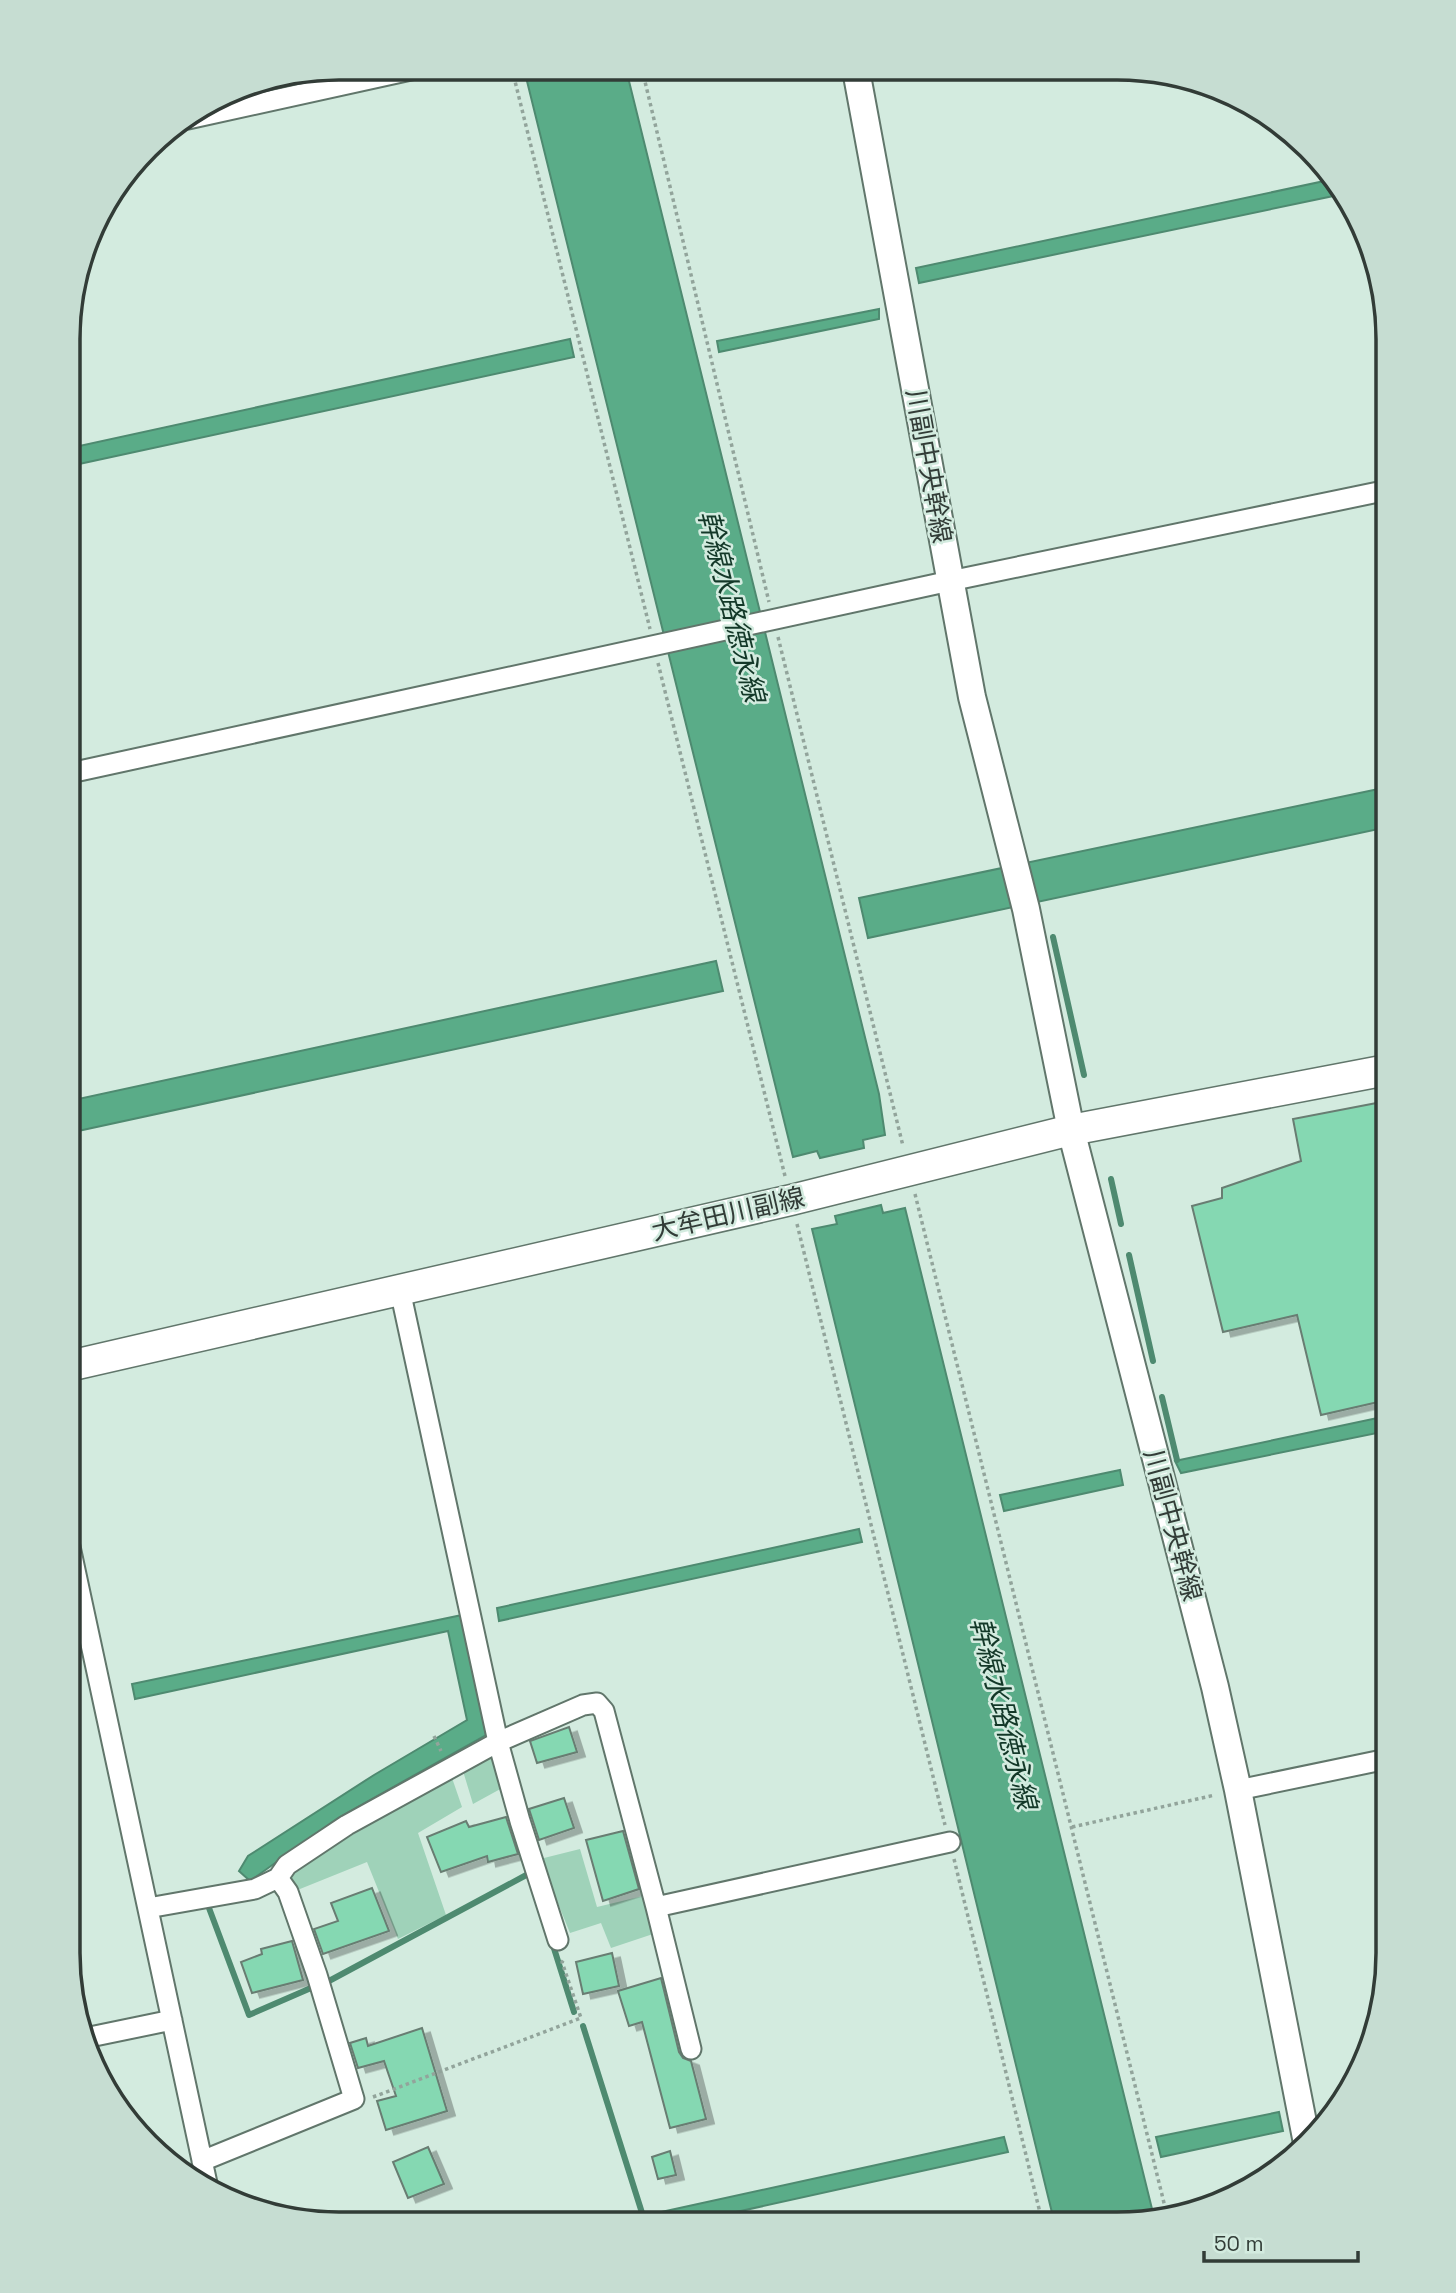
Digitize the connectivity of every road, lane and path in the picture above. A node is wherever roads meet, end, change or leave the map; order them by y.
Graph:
1 (365, 80) edge
2 (858, 80) edge
3 (213, 114) edge
4 (1376, 492) edge
5 (950, 581) junction
6 (80, 772) edge
7 (1376, 1072) edge
8 (1071, 1130) junction
9 (909, 1171) junction
10 (791, 1200) junction
11 (400, 1290) junction
12 (80, 1363) edge
13 (80, 1593) edge
14 (498, 1742) junction
15 (1376, 1761) edge
16 (1238, 1790) junction
17 (1072, 1827) junction
18 (950, 1842) junction
19 (278, 1878) junction
20 (656, 1907) junction
21 (148, 1908) junction
22 (564, 1947) joint
23 (172, 2020) junction
24 (94, 2036) edge
25 (691, 2049) dead end
26 (354, 2099) junction
27 (1305, 2131) edge
28 (202, 2161) junction
29 (205, 2175) edge
30 (1165, 2208) edge
31 (1040, 2212) edge

1 - 3 street
2 - 5 street, 川副中央幹線
4 - 5 street
5 - 6 street
5 - 8 street, 川副中央幹線
7 - 8 main road, 大牟田川副線
8 - 9 main road, 大牟田川副線
8 - 16 street, 川副中央幹線
9 - 10 main road, 大牟田川副線
9 - 17 path
10 - 11 main road, 大牟田川副線
10 - 18 path
11 - 12 main road, 大牟田川副線
11 - 14 street
13 - 21 street
14 - 19 street
14 - 20 street
14 - 22 street
15 - 16 street
16 - 17 path
16 - 27 street, 川副中央幹線
17 - 30 path
18 - 20 street
18 - 31 path
19 - 21 street
19 - 26 street
20 - 25 street
21 - 23 street
22 - 26 path
23 - 24 street
23 - 28 street
26 - 28 street
28 - 29 street

